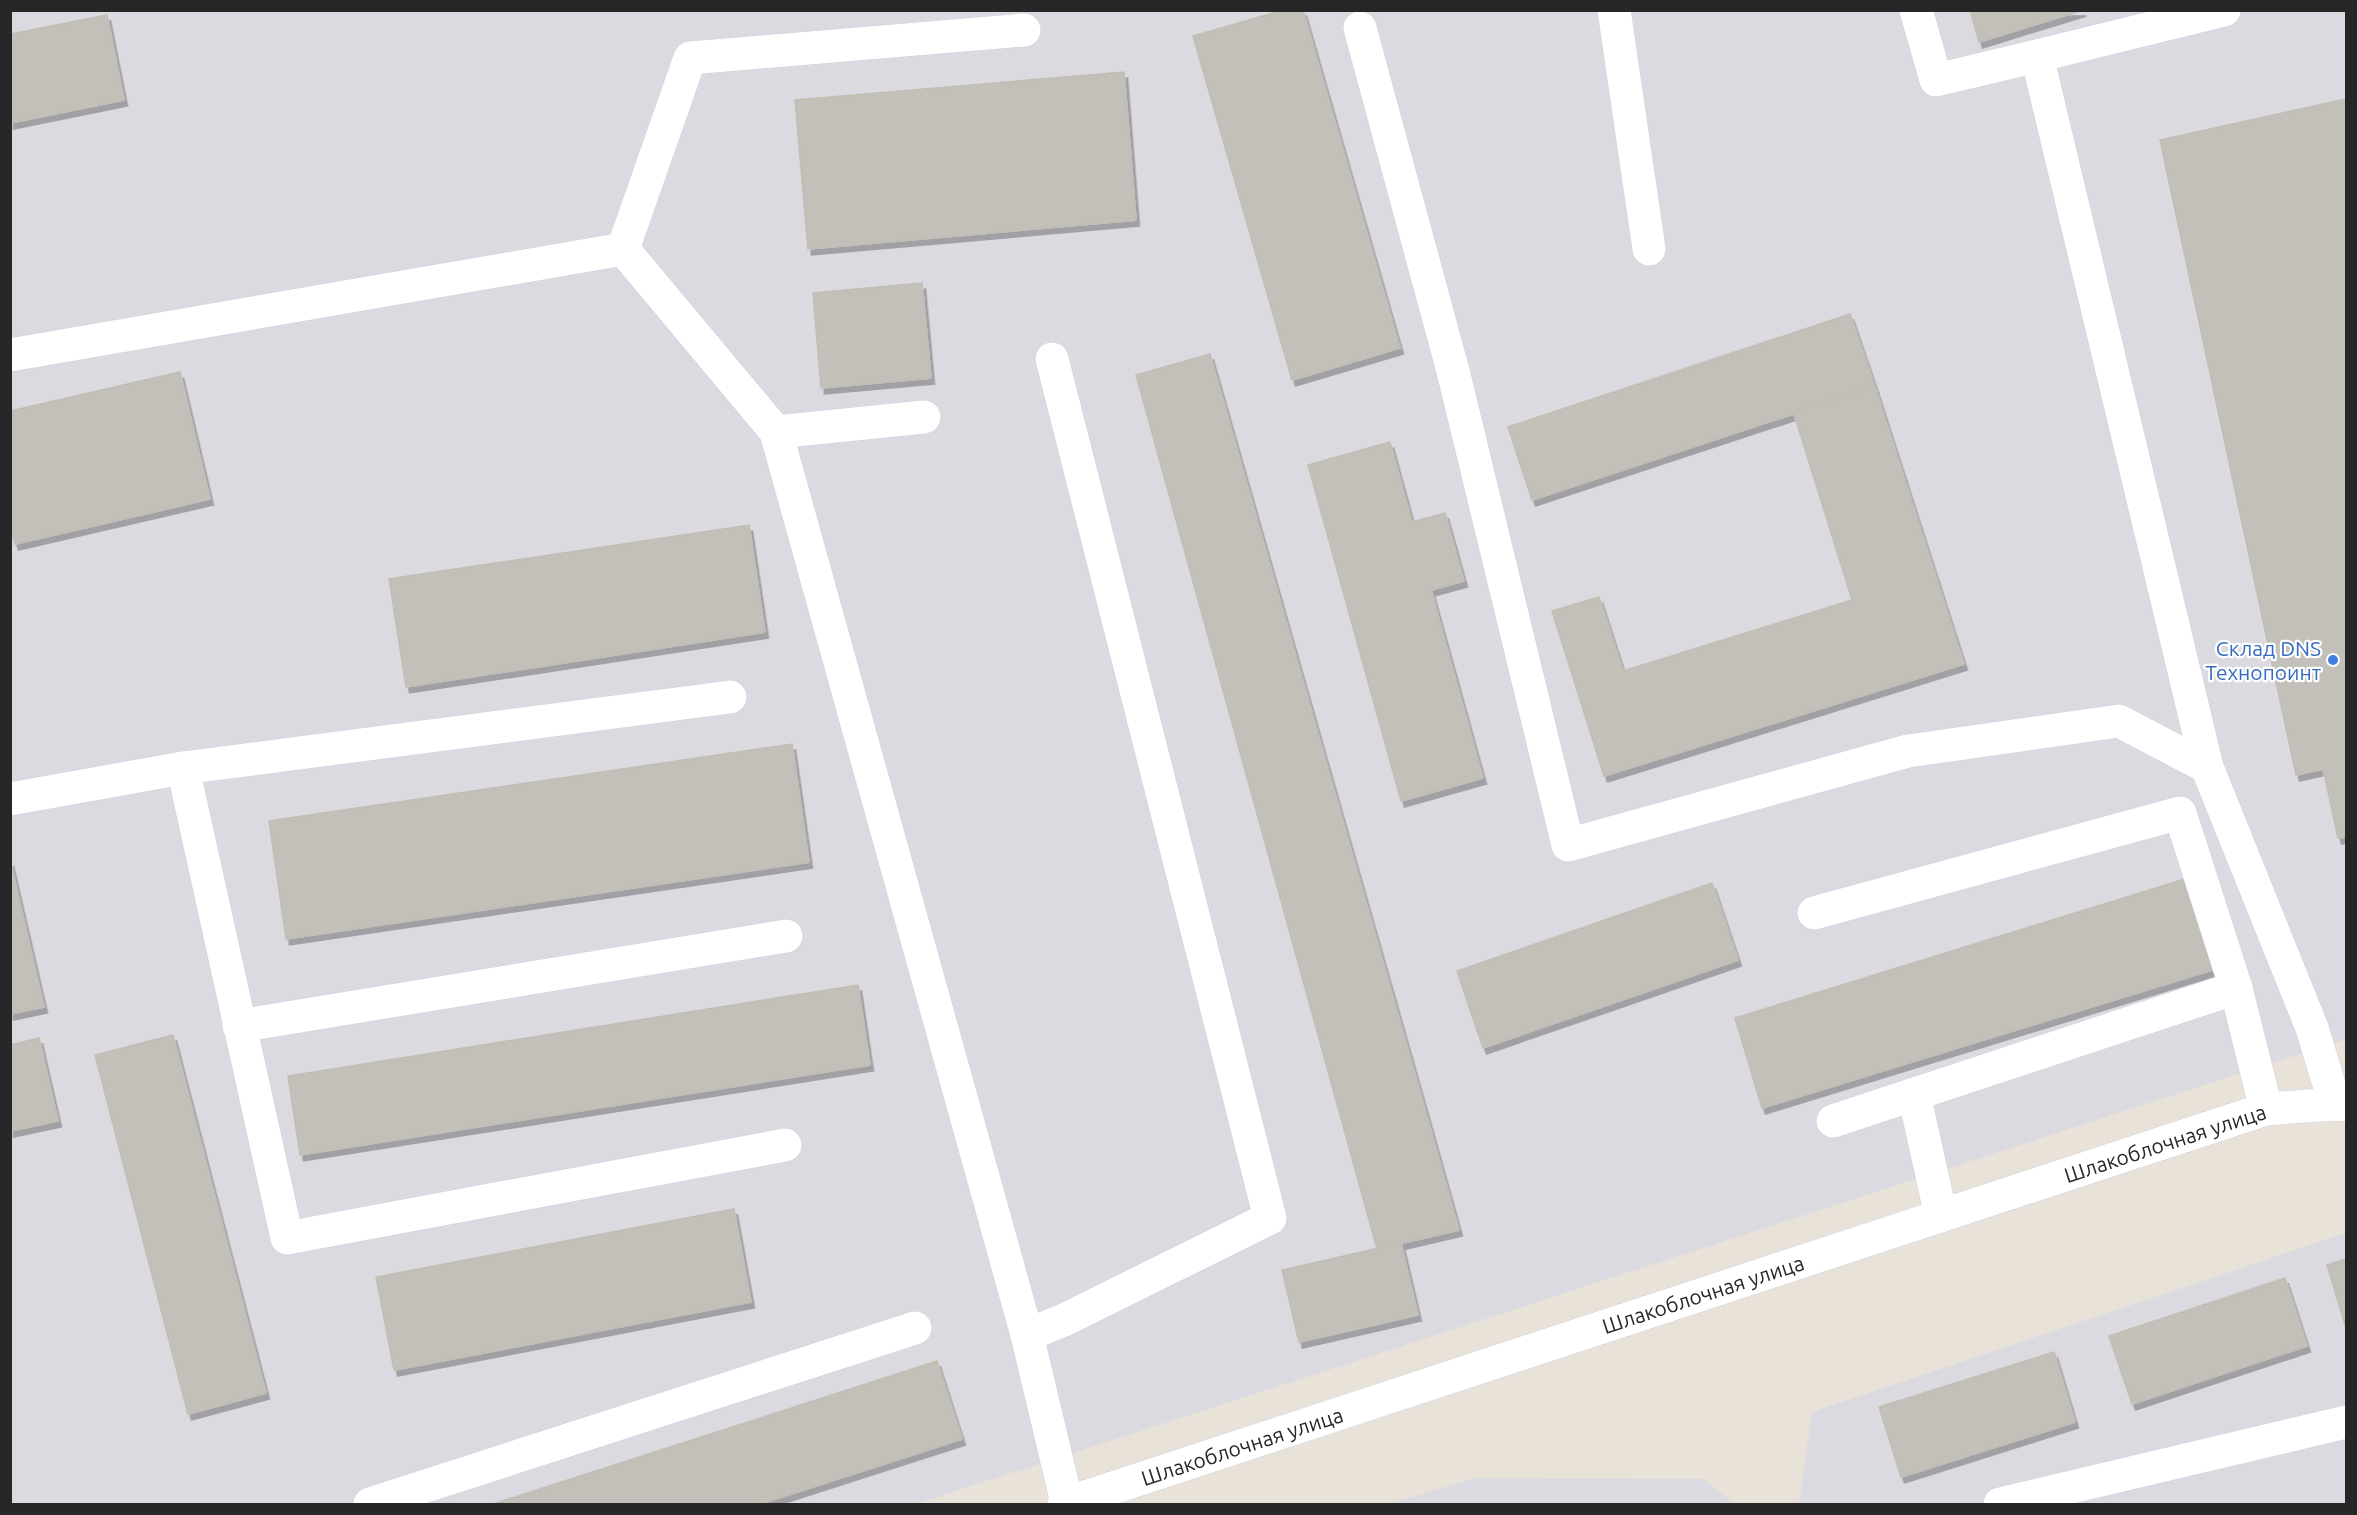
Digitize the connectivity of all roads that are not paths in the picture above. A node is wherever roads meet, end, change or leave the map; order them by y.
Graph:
1 (1614, 10) edge
2 (1916, 10) edge
3 (2224, 10) edge
4 (1360, 28) dead end
5 (1024, 30) dead end
6 (2037, 56) junction
7 (623, 249) junction
8 (1649, 249) dead end
9 (10, 355) edge
10 (1052, 359) dead end
11 (924, 417) dead end
12 (776, 432) junction
13 (730, 697) dead end
14 (2207, 767) junction
15 (183, 768) junction
16 (10, 799) edge
17 (1814, 913) dead end
18 (786, 936) dead end
19 (2236, 988) junction
20 (239, 1026) junction
21 (1914, 1094) junction
22 (2341, 1104) edge
23 (2266, 1109) junction
24 (1833, 1121) dead end
25 (785, 1145) dead end
26 (1941, 1216) junction
27 (915, 1328) dead end
28 (1027, 1335) junction
29 (2346, 1422) edge
30 (370, 1504) edge
31 (1066, 1504) edge
32 (2000, 1504) edge

1 - 8 street
2 - 6 street
3 - 6 street
4 - 14 street
5 - 7 street
6 - 14 street
7 - 9 street
7 - 12 street
10 - 28 street
11 - 12 street
12 - 28 street
13 - 15 street
14 - 22 street
15 - 16 street
15 - 20 street
17 - 19 street
18 - 20 street
19 - 21 street
19 - 23 street
20 - 25 street
21 - 24 street
21 - 26 street
22 - 23 street, Шлакоблочная улица
23 - 26 street, Шлакоблочная улица
26 - 31 street, Шлакоблочная улица
27 - 30 street
28 - 31 street
29 - 32 street

